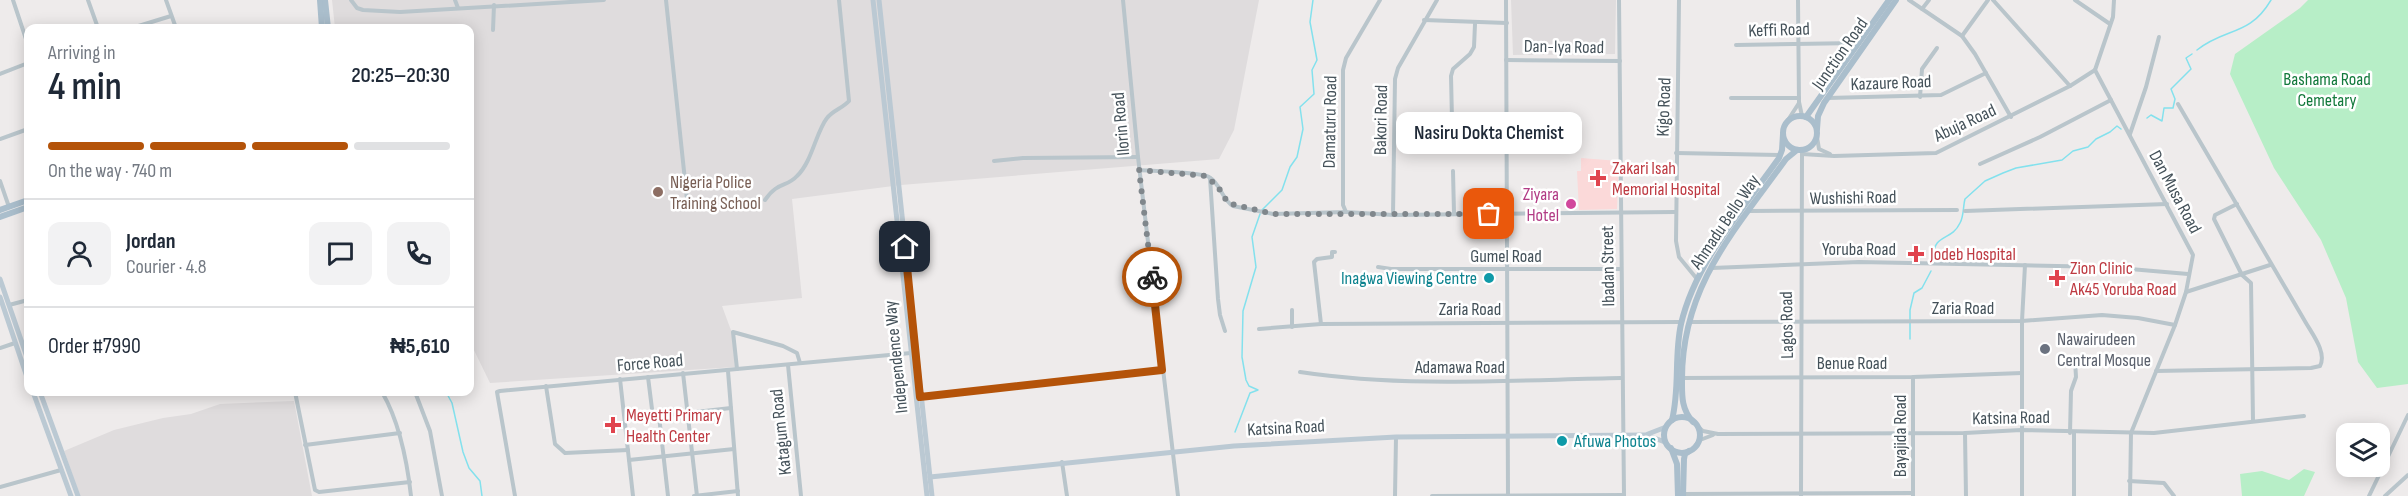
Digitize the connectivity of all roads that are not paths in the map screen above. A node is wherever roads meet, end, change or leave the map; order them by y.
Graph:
1 (13, 0) edge
2 (88, 0) edge
3 (166, 0) edge
4 (320, 0) edge
5 (325, 0) edge
6 (351, 0) edge
7 (455, 0) edge
8 (604, 0) edge
9 (666, 0) edge
10 (838, 0) edge
11 (873, 0) edge
12 (879, 0) edge
13 (1123, 0) edge
14 (1380, 0) edge
15 (1437, 0) edge
16 (1506, 0) edge
17 (1619, 0) edge
18 (1679, 0) edge
19 (1798, 0) edge
20 (1888, 0) edge
21 (1896, 0) edge
22 (1909, 0) edge
23 (1929, 0) edge
24 (1990, 0) edge
25 (2075, 0) edge
26 (2114, 0) edge
27 (494, 5) junction
28 (458, 8) junction
29 (1922, 9) junction
30 (171, 16) junction
31 (1424, 20) junction
32 (1507, 23) junction
33 (97, 24) edge
34 (145, 24) edge
35 (174, 24) edge
36 (322, 24) edge
37 (327, 24) edge
38 (1475, 24) junction
39 (2110, 24) junction
40 (493, 30) dead end
41 (24, 33) edge
42 (1962, 36) junction
43 (2159, 37) dead end
44 (1798, 42) junction
45 (1859, 43) junction
46 (1736, 45) dead end
47 (1938, 48) dead end
48 (1506, 60) junction
49 (1620, 61) junction
50 (24, 65) edge
51 (2095, 70) junction
52 (1986, 73) junction
53 (0, 74) edge
54 (2070, 86) junction
55 (1920, 97) junction
56 (1731, 98) dead end
57 (1827, 99) junction
58 (1799, 100) junction
59 (2111, 100) junction
60 (2178, 104) dead end
61 (1804, 116) junction
62 (2011, 117) junction
63 (1452, 120) dead end
64 (1788, 120) junction
65 (1817, 129) junction
66 (24, 130) edge
67 (1783, 134) junction
68 (2129, 135) junction
69 (1817, 137) junction
70 (0, 139) edge
71 (1799, 151) junction
72 (1676, 153) junction
73 (1780, 155) junction
74 (1834, 156) junction
75 (1138, 157) junction
76 (994, 161) dead end
77 (1980, 164) dead end
78 (1139, 170) junction
79 (1453, 171) dead end
80 (1210, 178) junction
81 (0, 181) edge
82 (765, 200) dead end
83 (24, 202) edge
84 (2167, 204) junction
85 (2237, 204) junction
86 (24, 208) edge
87 (688, 209) dead end
88 (0, 210) edge
89 (10, 210) junction
90 (1957, 210) dead end
91 (1749, 211) junction
92 (1965, 211) dead end
93 (1620, 212) junction
94 (1675, 212) junction
95 (1800, 212) junction
96 (1348, 213) junction
97 (1454, 214) junction
98 (1507, 214) junction
99 (1393, 215) junction
100 (0, 217) edge
101 (1335, 252) dead end
102 (1800, 263) junction
103 (2025, 265) junction
104 (2270, 265) junction
105 (1378, 267) dead end
106 (1710, 268) junction
107 (1506, 269) junction
108 (1622, 269) junction
109 (2188, 274) junction
110 (2242, 275) junction
111 (0, 279) edge
112 (1697, 279) junction
113 (2186, 292) junction
114 (0, 297) edge
115 (24, 301) edge
116 (6, 305) junction
117 (1292, 310) dead end
118 (2022, 321) junction
119 (1506, 322) junction
120 (1622, 322) junction
121 (1685, 322) junction
122 (1801, 322) junction
123 (1320, 324) junction
124 (2175, 325) junction
125 (1292, 327) junction
126 (1259, 329) dead end
127 (1225, 332) dead end
128 (15, 343) junction
129 (24, 344) edge
130 (0, 348) edge
131 (911, 353) junction
132 (2075, 360) dead end
133 (800, 363) junction
134 (788, 365) junction
135 (24, 369) edge
136 (737, 369) junction
137 (1162, 370) junction
138 (2253, 370) junction
139 (728, 371) junction
140 (2156, 371) junction
141 (1300, 372) dead end
142 (683, 373) junction
143 (2022, 373) junction
144 (648, 377) junction
145 (1801, 377) junction
146 (1913, 377) junction
147 (1621, 378) junction
148 (1682, 378) junction
149 (620, 379) junction
150 (1508, 380) junction
151 (546, 386) junction
152 (34, 396) edge
153 (41, 396) edge
154 (296, 396) edge
155 (384, 396) edge
156 (417, 396) edge
157 (920, 397) junction
158 (731, 408) junction
159 (688, 413) junction
160 (2408, 415) edge
161 (659, 416) junction
162 (2304, 416) dead end
163 (653, 417) junction
164 (625, 420) junction
165 (1672, 420) junction
166 (2253, 421) junction
167 (1695, 424) junction
168 (1666, 427) junction
169 (2020, 430) junction
170 (400, 433) junction
171 (1914, 433) junction
172 (1965, 433) junction
173 (2072, 433) junction
174 (1718, 434) junction
175 (2131, 434) junction
176 (1623, 435) junction
177 (1646, 435) junction
178 (1801, 435) junction
179 (1509, 436) junction
180 (1396, 437) junction
181 (1665, 442) junction
182 (305, 445) junction
183 (1671, 447) junction
184 (1694, 447) junction
185 (734, 449) junction
186 (628, 450) junction
187 (1172, 452) junction
188 (693, 454) junction
189 (664, 457) junction
190 (629, 460) junction
191 (1062, 462) junction
192 (62, 470) junction
193 (2408, 475) edge
194 (930, 477) junction
195 (2129, 481) junction
196 (410, 482) junction
197 (0, 487) edge
198 (738, 493) edge
199 (1681, 495) edge
200 (1801, 495) edge
201 (1913, 495) edge
202 (71, 496) edge
203 (78, 496) edge
204 (411, 496) edge
205 (442, 496) edge
206 (515, 496) edge
207 (633, 496) edge
208 (668, 496) edge
209 (696, 496) edge
210 (801, 496) edge
211 (927, 496) edge
212 (932, 496) edge
213 (1067, 496) edge
214 (1178, 496) edge
215 (1395, 496) edge
216 (1432, 496) edge
217 (1508, 496) edge
218 (1624, 496) edge
219 (1966, 496) edge
220 (2022, 496) edge
221 (2074, 496) edge
222 (2130, 496) edge
223 (2174, 496) edge
224 (2369, 496) edge
225 (2385, 496) edge

1 - 41 street
2 - 33 street
3 - 30 street
4 - 36 main road
5 - 37 main road
6 - 28 street
7 - 28 street
8 - 27 street
9 - 87 street
10 - 82 street
11 - 131 main road, Independence Way
12 - 157 main road, Independence Way
13 - 75 street, Ilorin Road
14 - 96 street, Damaturu Road
15 - 31 street, Bakori Road
16 - 32 street
17 - 49 street, Ibadan Street
18 - 72 street, Kigo Road
19 - 44 street
20 - 45 main road, Junction Road
21 - 57 main road, Junction Road
22 - 29 street
23 - 29 street
24 - 42 street
24 - 54 street
25 - 39 street
26 - 39 street
27 - 28 street
27 - 40 street
29 - 42 street
30 - 34 street
30 - 35 street
31 - 38 street
31 - 99 street, Bakori Road
32 - 38 street
32 - 48 street
38 - 63 street
39 - 51 street
42 - 52 street
43 - 68 street
44 - 45 street, Keffi Road
44 - 46 street, Keffi Road
44 - 58 street
45 - 61 main road, Junction Road
47 - 55 street
48 - 49 street, Dan-Iya Road
48 - 98 street
49 - 93 street, Ibadan Street
50 - 53 street
51 - 54 street, Abuja Road
51 - 59 street, Dan Musa Road
52 - 55 street, Kazaure Road
52 - 62 street
54 - 62 street, Abuja Road
55 - 57 street, Kazaure Road
56 - 58 street
57 - 65 main road, Junction Road
58 - 61 street
58 - 64 street
59 - 68 street, Dan Musa Road
59 - 77 street
60 - 85 street
61 - 64 main road
61 - 65 main road
62 - 74 street, Abuja Road
64 - 67 main road
65 - 69 main road
66 - 70 street
67 - 71 main road
67 - 73 main road, Ahmadu Bello Way
68 - 84 street, Dan Musa Road
69 - 71 main road
69 - 74 street
71 - 74 street, Abuja Road
71 - 91 main road, Ahmadu Bello Way
71 - 95 street, Lagos Road
72 - 73 street
72 - 94 street, Kigo Road
73 - 112 main road, Ahmadu Bello Way
75 - 76 street
75 - 78 street, Ilorin Road
78 - 80 street
78 - 137 street, Ilorin Road
79 - 97 street
80 - 96 street
80 - 127 street
81 - 89 street
83 - 89 main road
84 - 92 street
84 - 109 street, Dan Musa Road
85 - 104 street
85 - 110 street
86 - 89 main road
88 - 89 main road
89 - 100 main road
90 - 95 street, Wushishi Road
91 - 95 street, Wushishi Road
91 - 106 main road, Ahmadu Bello Way
93 - 94 street
93 - 98 street
93 - 108 street, Ibadan Street
94 - 112 street, Kigo Road
95 - 102 street, Lagos Road
96 - 99 street
97 - 98 street
97 - 99 street
98 - 107 street
101 - 123 street
102 - 103 street, Yoruba Road
102 - 106 street, Yoruba Road
102 - 122 street, Lagos Road
103 - 109 street, Yoruba Road
103 - 118 street
104 - 110 street
104 - 138 street
105 - 107 street, Gumel Road
106 - 121 main road, Ahmadu Bello Way
107 - 108 street, Gumel Road
107 - 119 street
108 - 120 street, Ibadan Street
109 - 113 street, Dan Musa Road
110 - 113 street
110 - 138 street
111 - 116 main road
112 - 121 main road, Ahmadu Bello Way
113 - 124 street, Dan Musa Road
114 - 116 main road
115 - 116 street
116 - 128 main road
116 - 129 main road
117 - 125 street
118 - 122 street, Zaria Road
118 - 124 street, Zaria Road
118 - 143 street
119 - 120 street, Zaria Road
119 - 123 street, Zaria Road
119 - 150 street
120 - 121 street, Zaria Road
120 - 147 street, Ibadan Street
121 - 122 street, Zaria Road
121 - 148 main road, Ahmadu Bello Way
121 - 165 main road, Ahmadu Bello Way
122 - 145 street, Lagos Road
123 - 125 street, Zaria Road
124 - 140 street, Dan Musa Road
125 - 126 street, Zaria Road
128 - 130 street
128 - 135 main road
131 - 133 street, Force Road
131 - 211 main road, Independence Way
132 - 173 street
133 - 134 street, Force Road
133 - 136 street
134 - 136 street, Force Road
134 - 210 street, Katagum Road
136 - 139 street, Force Road
137 - 157 street
137 - 187 street, Ilorin Road
138 - 140 street
138 - 166 street
139 - 142 street, Force Road
139 - 158 street
140 - 175 street, Dan Musa Road
141 - 150 street, Adamawa Road
142 - 144 street, Force Road
142 - 159 street
143 - 146 street, Benue Road
143 - 169 street
144 - 149 street, Force Road
144 - 163 street
145 - 146 street, Benue Road
145 - 148 street, Benue Road
145 - 178 street, Lagos Road
146 - 171 street, Bayajida Road
147 - 150 street, Adamawa Road
147 - 176 street, Ibadan Street
148 - 167 main road, Ahmadu Bello Way
149 - 151 street, Force Road
149 - 164 street
150 - 179 street
151 - 186 street
151 - 206 street, Force Road
152 - 192 main road
153 - 203 main road
154 - 182 street
155 - 170 street
156 - 205 street
157 - 194 main road, Independence Way
158 - 159 street
158 - 185 street
159 - 161 street
159 - 188 street
160 - 224 street
161 - 163 street
161 - 189 street
162 - 166 street, Katsina Road
163 - 164 street
164 - 186 street
165 - 167 main road
165 - 168 main road
166 - 175 street, Katsina Road
167 - 174 street, Katsina Road
167 - 184 main road
168 - 177 main road, Katsina Road
168 - 181 main road
169 - 172 street, Katsina Road
169 - 173 street, Katsina Road
169 - 220 street
170 - 182 street
170 - 196 street
171 - 172 street, Katsina Road
171 - 178 street, Katsina Road
171 - 201 street, Bayajida Road
172 - 219 street
173 - 175 street, Katsina Road
173 - 221 street
174 - 178 street, Katsina Road
174 - 184 street, Katsina Road
175 - 195 street, Dan Musa Road
176 - 177 main road, Katsina Road
176 - 179 main road, Katsina Road
176 - 218 street, Ibadan Street
177 - 181 main road, Katsina Road
178 - 200 street, Lagos Road
179 - 180 main road, Katsina Road
179 - 217 street
180 - 187 main road, Katsina Road
180 - 215 street
181 - 183 main road
182 - 196 street
183 - 184 main road
183 - 199 main road
184 - 199 main road
185 - 188 street
185 - 198 street
186 - 190 street
187 - 191 main road, Katsina Road
187 - 214 street, Ilorin Road
188 - 189 street
188 - 209 street
189 - 190 street
189 - 208 street
190 - 207 street
191 - 194 main road, Katsina Road
191 - 213 street
192 - 197 street
192 - 202 main road
193 - 225 street
194 - 212 main road, Independence Way
195 - 222 street, Dan Musa Road
195 - 223 street
196 - 204 street
198 - 209 street
199 - 200 street
200 - 201 street
216 - 217 street
217 - 218 street

